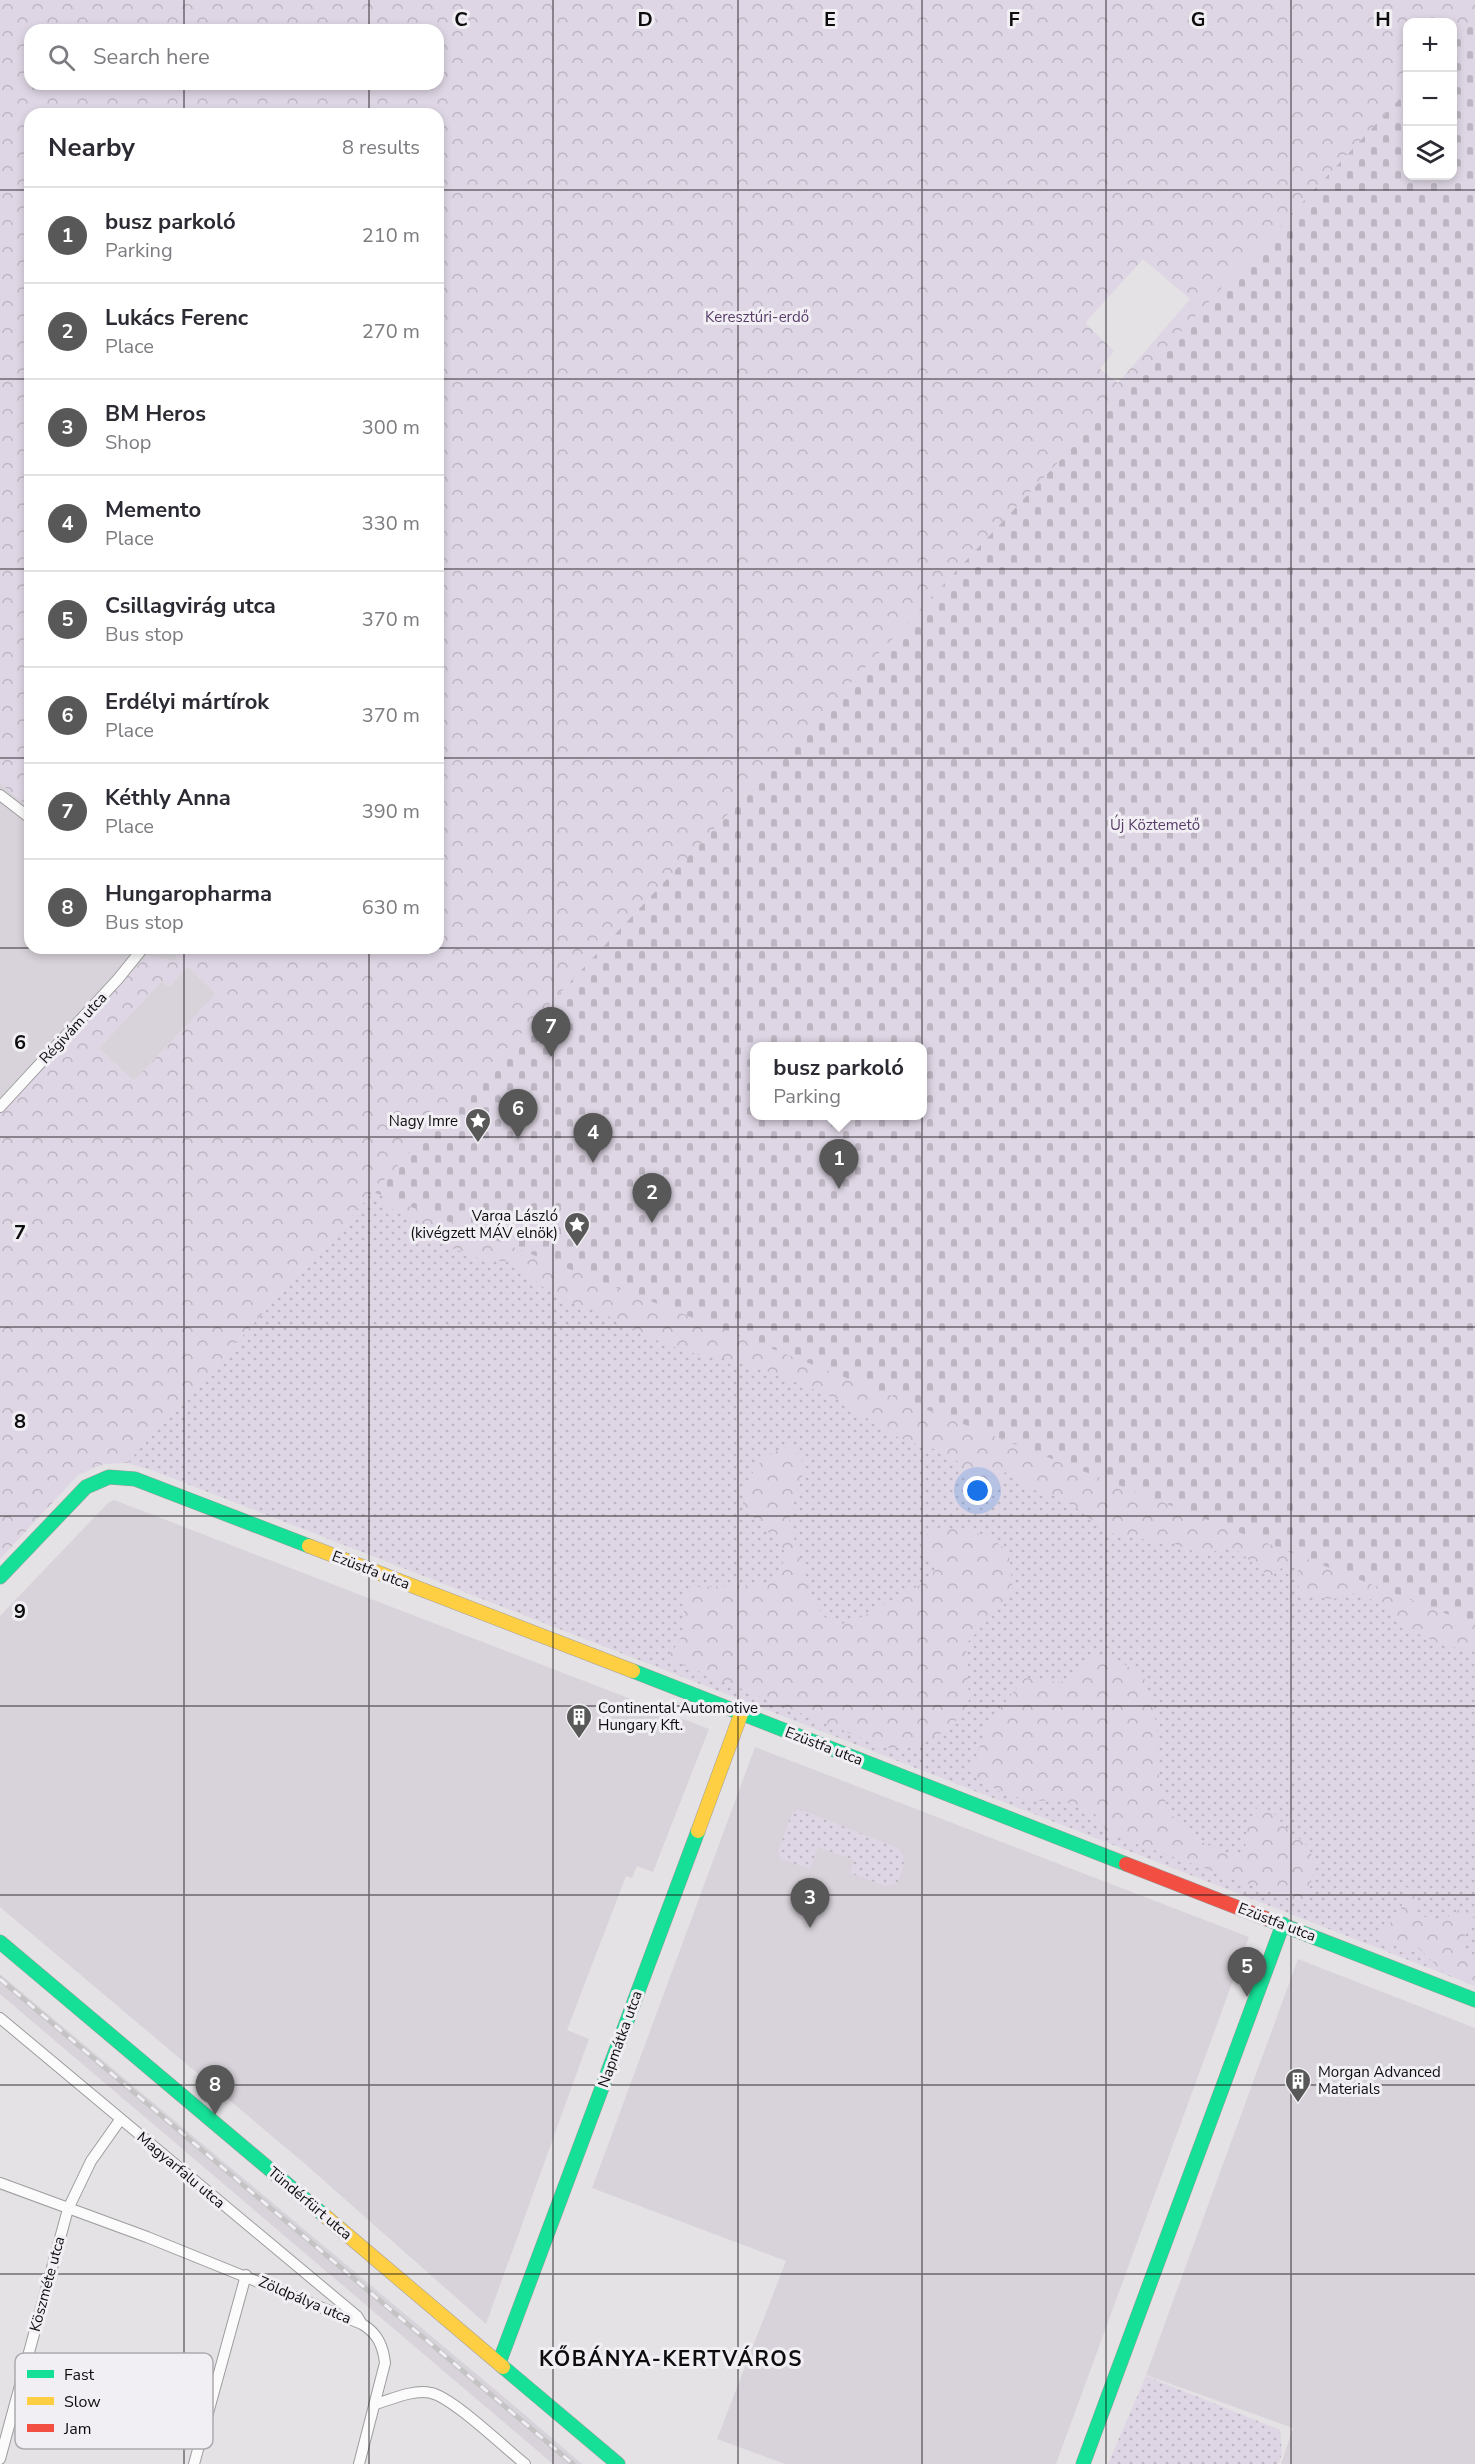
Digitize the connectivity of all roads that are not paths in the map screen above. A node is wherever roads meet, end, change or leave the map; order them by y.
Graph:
1 (0, 795) edge
2 (24, 813) edge
3 (138, 954) edge
4 (0, 1107) edge
5 (0, 1577) edge
6 (741, 1714) junction
7 (1282, 1924) junction
8 (0, 1942) edge
9 (1475, 2000) edge
10 (0, 2018) edge
11 (120, 2120) junction
12 (0, 2183) edge
13 (68, 2209) junction
14 (246, 2275) junction
15 (362, 2324) junction
16 (29, 2353) edge
17 (499, 2363) junction
18 (213, 2395) edge
19 (15, 2403) edge
20 (376, 2404) junction
21 (198, 2449) edge
22 (0, 2458) edge
23 (194, 2464) edge
24 (359, 2464) edge
25 (524, 2464) edge
26 (618, 2464) edge
27 (1083, 2464) edge

1 - 2 street
3 - 4 street, Régivám utca
5 - 6 street, Ezüstfa utca
6 - 7 street, Ezüstfa utca
6 - 17 street, Napmátka utca
7 - 9 street, Ezüstfa utca
7 - 27 street
8 - 17 street, Tündérfürt utca
10 - 11 street, Magyarfalu utca
11 - 13 street, Köszméte utca
11 - 15 street, Magyarfalu utca
12 - 13 street, Zöldpálya utca
13 - 14 street, Zöldpálya utca
13 - 16 street, Köszméte utca
14 - 15 street, Zöldpálya utca
14 - 18 street
15 - 20 street, Zöldpálya utca
17 - 26 street, Tündérfürt utca
19 - 22 street, Köszméte utca
20 - 24 street, Zöldpálya utca
20 - 25 street
21 - 23 street

